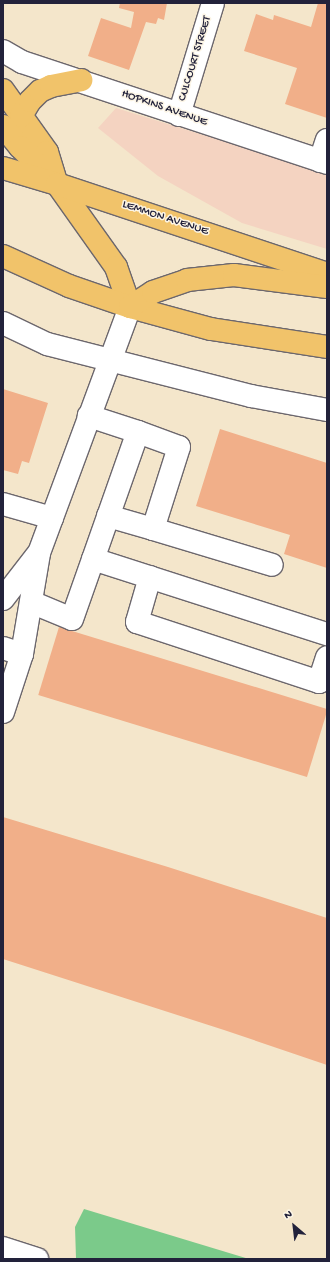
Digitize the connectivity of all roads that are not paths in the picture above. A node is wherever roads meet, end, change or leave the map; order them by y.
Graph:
1 (213, 3) edge
2 (3, 51) edge
3 (81, 80) junction
4 (3, 90) edge
5 (179, 115) junction
6 (12, 121) edge
7 (327, 140) edge
8 (324, 162) edge
9 (3, 168) edge
10 (57, 184) junction
11 (3, 256) edge
12 (327, 274) edge
13 (327, 287) edge
14 (130, 307) junction
15 (3, 323) edge
16 (327, 347) edge
17 (109, 360) junction
18 (327, 410) edge
19 (89, 416) junction
20 (138, 432) junction
21 (3, 504) edge
22 (108, 516) junction
23 (52, 518) junction
24 (153, 529) junction
25 (39, 553) junction
26 (93, 559) junction
27 (272, 565) dead end
28 (150, 577) junction
29 (3, 598) edge
30 (31, 602) junction
31 (327, 634) edge
32 (13, 651) edge
33 (327, 658) edge
34 (4, 708) edge
35 (3, 1248) edge
36 (37, 1259) edge

1 - 5 street, CULCOURT STREET
2 - 3 street, HOPKINS AVENUE
3 - 5 street, HOPKINS AVENUE
3 - 6 main road
4 - 6 main road
5 - 8 street, HOPKINS AVENUE
6 - 10 main road
7 - 8 street
9 - 10 main road, LEMMON AVENUE
10 - 12 main road, LEMMON AVENUE
10 - 14 main road
11 - 14 main road
13 - 14 main road
14 - 16 main road
14 - 17 street
15 - 17 street
17 - 18 street
17 - 19 street
19 - 20 street
19 - 23 street
20 - 22 street
20 - 24 street
21 - 23 street
22 - 24 street
22 - 26 street
23 - 25 street
24 - 27 street
25 - 29 street
25 - 30 street
26 - 28 street
26 - 30 street
28 - 31 street
28 - 33 street
30 - 32 street
32 - 34 street
35 - 36 street

